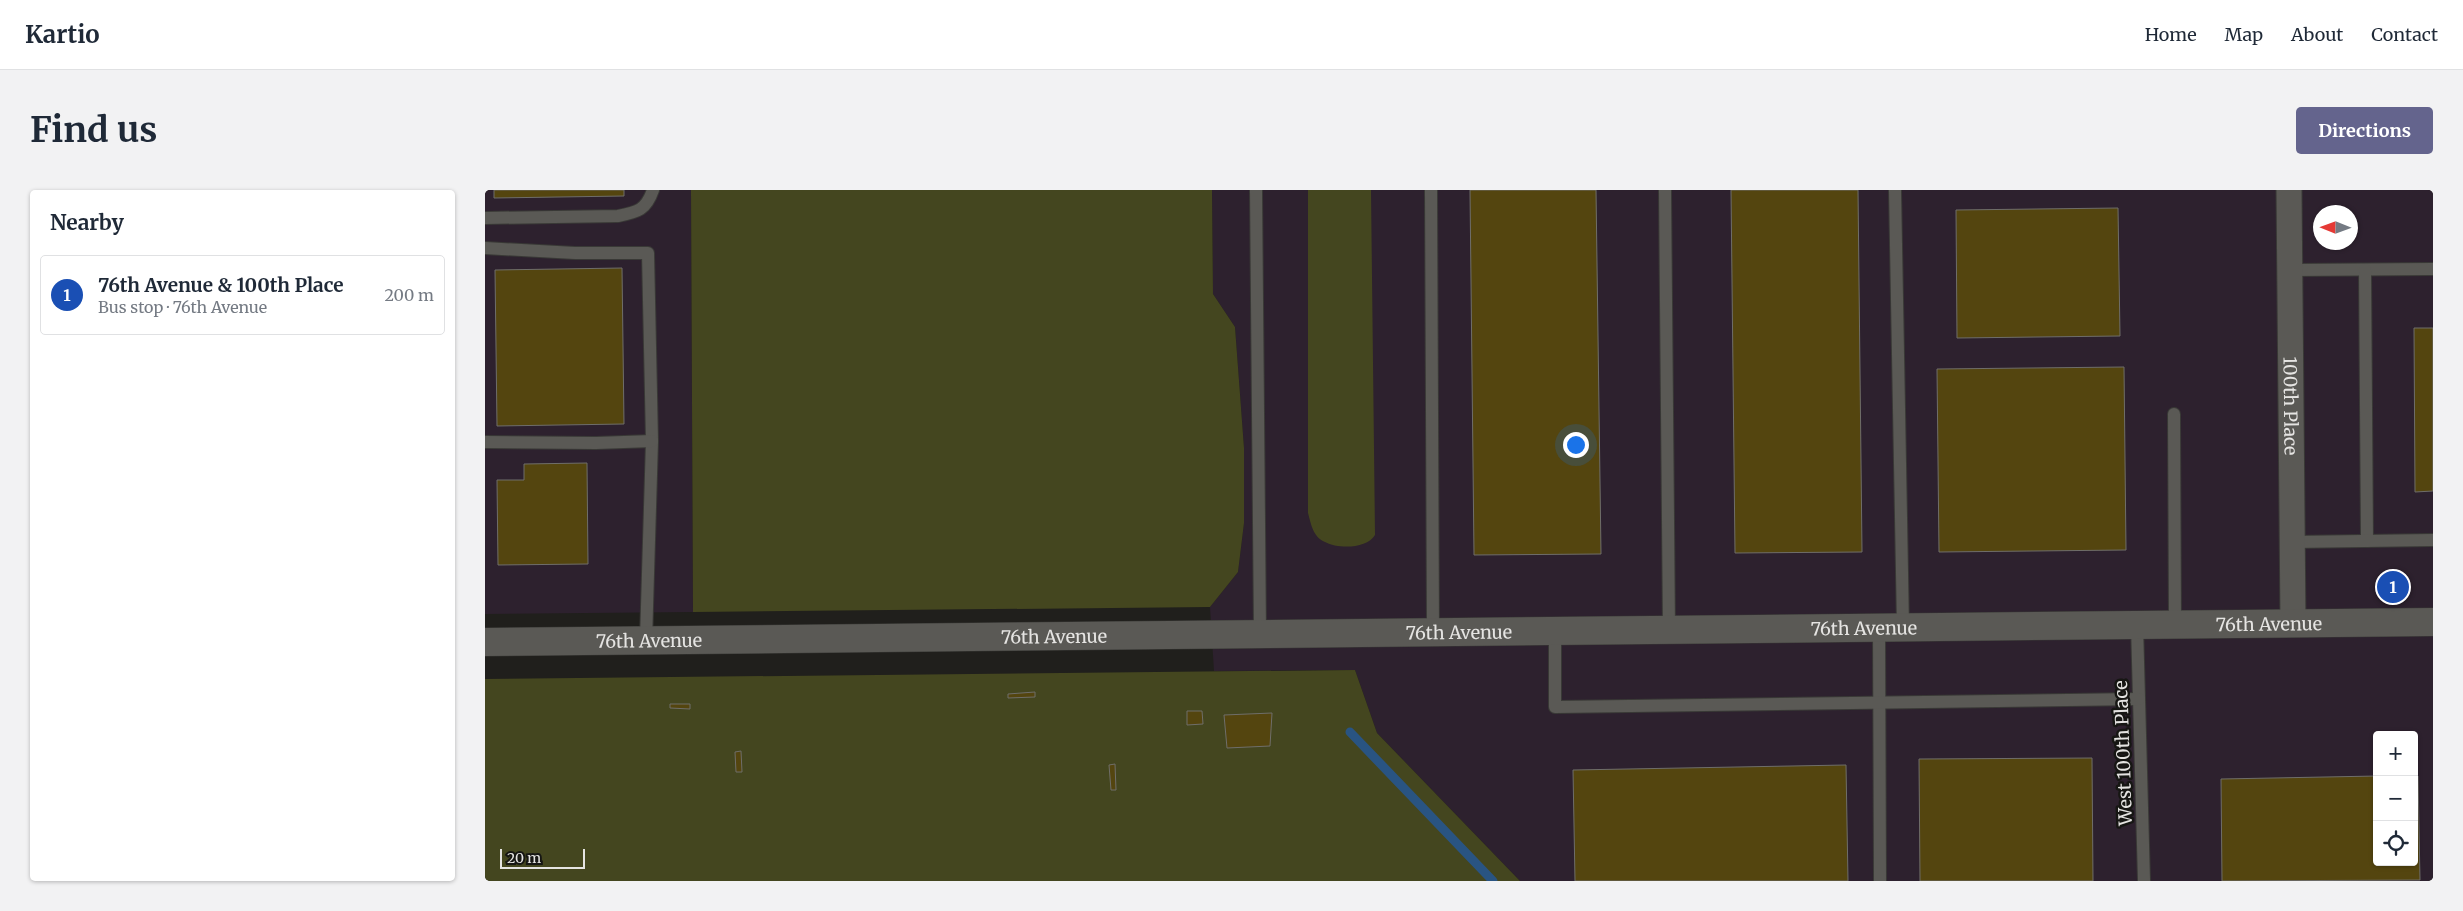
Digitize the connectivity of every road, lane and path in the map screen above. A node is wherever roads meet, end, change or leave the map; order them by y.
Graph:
1 (653, 190) edge
2 (1256, 190) edge
3 (1431, 190) edge
4 (1665, 190) edge
5 (1895, 190) edge
6 (2289, 190) edge
7 (485, 218) edge
8 (485, 248) edge
9 (2433, 269) edge
10 (2290, 270) junction
11 (2365, 270) junction
12 (2174, 414) dead end
13 (652, 441) junction
14 (485, 442) edge
15 (2433, 540) edge
16 (2292, 542) junction
17 (2367, 542) junction
18 (2433, 622) edge
19 (2293, 623) junction
20 (2175, 624) junction
21 (2137, 625) junction
22 (1891, 627) junction
23 (1669, 630) junction
24 (1555, 631) junction
25 (1433, 632) junction
26 (1260, 634) junction
27 (646, 640) junction
28 (485, 642) edge
29 (2139, 699) junction
30 (1879, 703) junction
31 (1880, 881) edge
32 (2144, 881) edge

1 - 7 lane
2 - 26 lane
3 - 25 lane
4 - 23 lane
5 - 22 lane
6 - 10 street, 100th Place
8 - 13 lane
9 - 11 lane
10 - 11 lane
10 - 16 street, 100th Place
11 - 17 lane
12 - 20 lane
13 - 14 lane
13 - 27 lane
15 - 17 lane
16 - 17 lane
16 - 19 street, 100th Place
18 - 19 street, 76th Avenue
19 - 20 street, 76th Avenue
20 - 21 street, 76th Avenue
21 - 22 street, 76th Avenue
21 - 29 lane, West 100th Place
22 - 23 street, 76th Avenue
22 - 30 lane
23 - 24 street, 76th Avenue
24 - 25 street, 76th Avenue
24 - 30 lane
25 - 26 street, 76th Avenue
26 - 27 street, 76th Avenue
27 - 28 street, 76th Avenue
29 - 30 lane
29 - 32 lane, West 100th Place
30 - 31 lane

